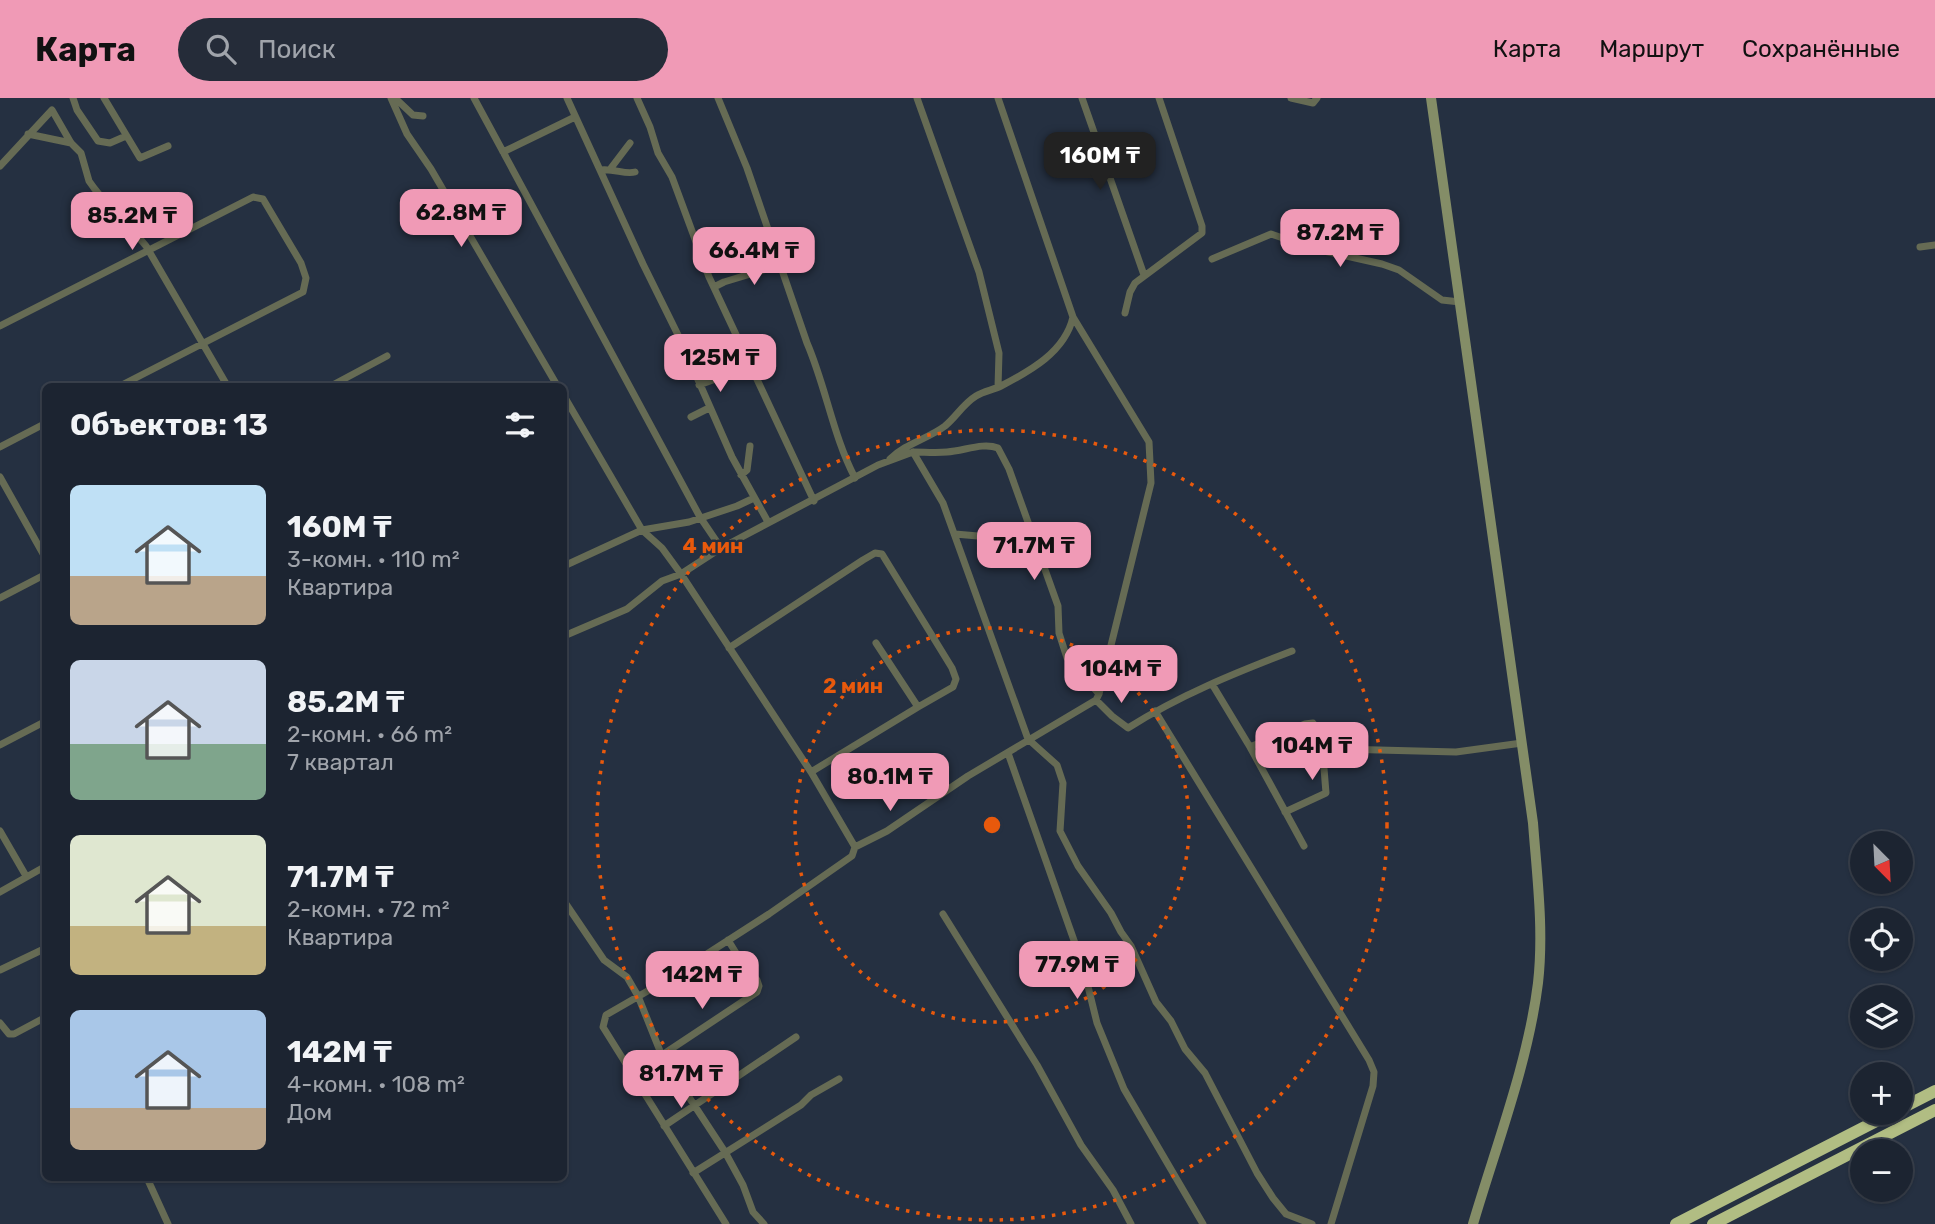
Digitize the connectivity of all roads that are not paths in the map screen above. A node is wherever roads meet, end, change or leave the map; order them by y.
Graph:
1 (73, 98) edge
2 (104, 98) edge
3 (393, 98) edge
4 (474, 98) edge
5 (567, 98) edge
6 (637, 98) edge
7 (718, 98) edge
8 (917, 98) edge
9 (998, 98) edge
10 (1082, 98) edge
11 (1159, 98) edge
12 (1291, 98) edge
13 (1317, 98) edge
14 (1431, 98) edge
15 (413, 115) junction
16 (423, 116) dead end
17 (575, 117) junction
18 (401, 121) junction
19 (28, 134) junction
20 (126, 136) junction
21 (71, 143) junction
22 (630, 143) dead end
23 (168, 146) dead end
24 (503, 152) junction
25 (0, 166) edge
26 (611, 168) junction
27 (600, 170) junction
28 (635, 172) dead end
29 (1935, 245) edge
30 (1920, 247) dead end
31 (148, 251) junction
32 (1212, 259) dead end
33 (779, 262) junction
34 (1144, 275) junction
35 (715, 287) junction
36 (1460, 302) junction
37 (1125, 313) dead end
38 (1073, 317) junction
39 (0, 326) edge
40 (203, 344) junction
41 (387, 356) dead end
42 (749, 361) junction
43 (126, 383) edge
44 (226, 383) edge
45 (336, 383) edge
46 (556, 383) edge
47 (699, 385) junction
48 (998, 387) junction
49 (567, 401) edge
50 (709, 408) junction
51 (691, 416) dead end
52 (42, 425) edge
53 (750, 446) dead end
54 (0, 447) edge
55 (913, 452) junction
56 (887, 462) junction
57 (741, 475) junction
58 (0, 477) edge
59 (855, 478) junction
60 (754, 498) junction
61 (814, 501) junction
62 (700, 517) junction
63 (768, 522) junction
64 (642, 530) junction
65 (955, 534) junction
66 (1034, 540) junction
67 (721, 548) junction
68 (42, 550) edge
69 (567, 565) edge
70 (681, 574) junction
71 (42, 576) edge
72 (0, 598) edge
73 (567, 635) edge
74 (876, 643) dead end
75 (729, 648) junction
76 (1292, 652) dead end
77 (1212, 684) junction
78 (1098, 697) junction
79 (918, 707) junction
80 (1155, 711) junction
81 (42, 723) edge
82 (1028, 739) junction
83 (1522, 743) junction
84 (1322, 744) junction
85 (0, 745) edge
86 (1250, 747) junction
87 (1008, 753) junction
88 (811, 772) junction
89 (1285, 812) junction
90 (0, 831) edge
91 (1304, 846) dead end
92 (855, 847) junction
93 (42, 868) edge
94 (26, 876) junction
95 (0, 892) edge
96 (567, 906) edge
97 (943, 914) dead end
98 (728, 940) junction
99 (42, 950) edge
100 (0, 970) edge
101 (638, 996) junction
102 (42, 1019) edge
103 (0, 1023) edge
104 (796, 1037) dead end
105 (662, 1056) junction
106 (632, 1075) junction
107 (839, 1079) dead end
108 (1935, 1091) edge
109 (1913, 1104) edge
110 (694, 1106) junction
111 (1935, 1110) edge
112 (1869, 1125) edge
113 (664, 1126) junction
114 (1905, 1126) joint
115 (725, 1152) junction
116 (693, 1173) junction
117 (147, 1181) edge
118 (1286, 1214) junction
119 (168, 1224) edge
120 (726, 1224) edge
121 (764, 1224) edge
122 (1131, 1224) edge
123 (1203, 1224) edge
124 (1292, 1224) edge
125 (1312, 1224) edge
126 (1331, 1224) edge
127 (1473, 1224) edge
128 (1676, 1224) edge
129 (1713, 1224) edge

1 - 20 street
2 - 20 street
3 - 15 street
3 - 18 street
4 - 24 street
5 - 17 street
6 - 35 street
7 - 33 street
8 - 48 street
9 - 38 street
10 - 34 street
11 - 34 street
12 - 13 street
14 - 36 main road
15 - 16 street
15 - 18 street
17 - 24 street
17 - 27 street
18 - 46 street
19 - 21 street
19 - 21 street
19 - 25 street
20 - 23 street
21 - 31 street
22 - 26 street
24 - 62 street
26 - 27 street
26 - 28 street
27 - 47 street
29 - 30 street
31 - 39 street
31 - 40 street
31 - 40 street
32 - 36 street
33 - 35 street
33 - 59 street
34 - 37 street
35 - 42 street
36 - 83 main road
38 - 48 street
38 - 78 street
40 - 43 street
40 - 44 street
41 - 45 street
42 - 47 street
42 - 61 street
47 - 50 street
48 - 56 street
49 - 64 street
50 - 51 street
50 - 57 street
52 - 54 street
53 - 57 street
55 - 56 street
55 - 65 street
55 - 66 street
56 - 59 street
57 - 60 street
58 - 68 street
59 - 61 street
60 - 62 street
60 - 63 street
61 - 63 street
62 - 64 street
62 - 67 street
63 - 67 street
64 - 69 street
64 - 70 street
65 - 66 street
65 - 82 street
66 - 78 street
67 - 70 street
70 - 73 street
70 - 75 street
71 - 72 street
74 - 79 street
75 - 79 street
75 - 88 street
76 - 77 street
77 - 80 street
77 - 86 street
78 - 80 street
78 - 82 street
79 - 88 street
80 - 126 street
81 - 85 street
82 - 87 street
82 - 118 street
83 - 84 street
83 - 127 main road
84 - 86 street
84 - 89 street
86 - 89 street
87 - 92 street
87 - 123 street
88 - 92 street
89 - 91 street
90 - 94 street
92 - 98 street
93 - 94 street
94 - 95 street
96 - 101 street
97 - 122 street
98 - 101 street
98 - 105 street
99 - 100 street
101 - 105 street
101 - 106 street
102 - 103 street
104 - 110 street
105 - 106 street
105 - 110 street
106 - 113 street
107 - 115 street
108 - 109 highway
110 - 113 street
110 - 115 street
111 - 114 highway
112 - 128 highway
113 - 116 street
114 - 129 highway
115 - 116 street
115 - 121 street
116 - 120 street
117 - 119 street
118 - 124 street
118 - 125 street

